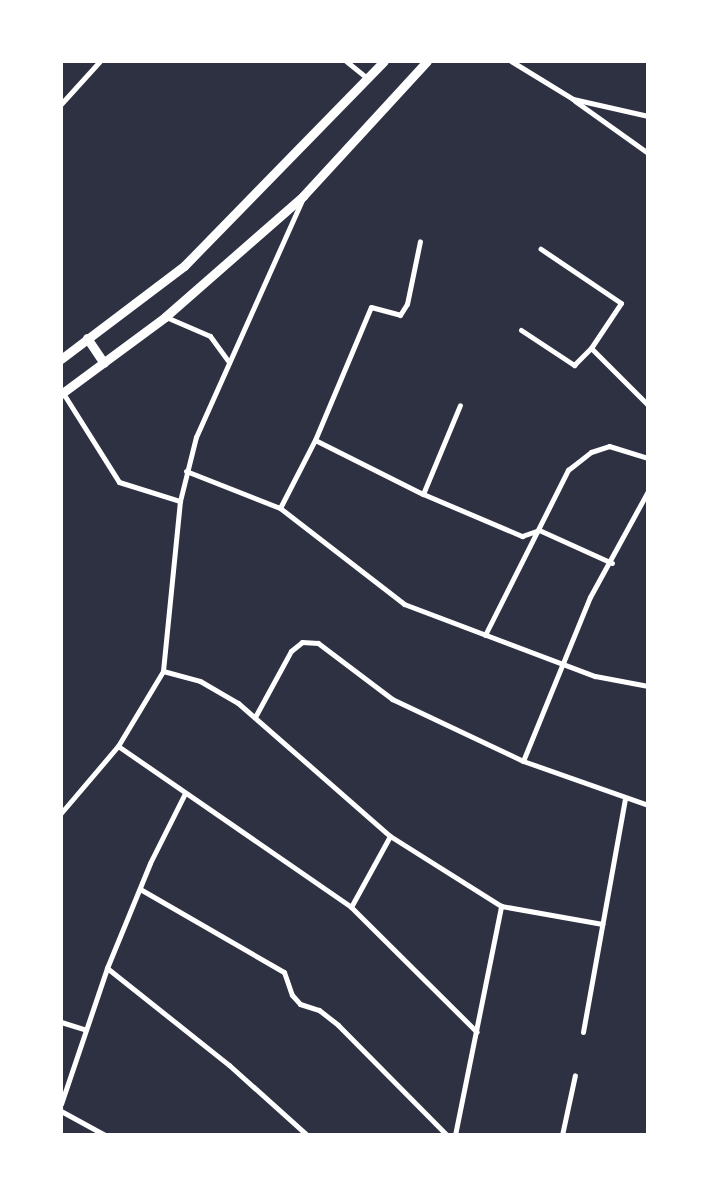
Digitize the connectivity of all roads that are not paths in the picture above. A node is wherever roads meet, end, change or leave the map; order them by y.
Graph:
1 (100, 61) edge
2 (346, 61) edge
3 (384, 61) edge
4 (427, 61) edge
5 (511, 61) edge
6 (368, 79) junction
7 (61, 84) edge
8 (66, 93) junction
9 (573, 99) junction
10 (61, 104) edge
11 (648, 116) edge
12 (648, 153) edge
13 (303, 197) junction
14 (420, 241) dead end
15 (541, 249) dead end
16 (165, 317) junction
17 (521, 330) dead end
18 (87, 338) junction
19 (592, 348) junction
20 (61, 359) edge
21 (229, 362) junction
22 (104, 363) junction
23 (62, 394) edge
24 (460, 405) dead end
25 (648, 405) edge
26 (315, 440) junction
27 (648, 458) edge
28 (186, 471) junction
29 (648, 491) edge
30 (422, 494) junction
31 (180, 501) junction
32 (280, 508) junction
33 (539, 530) junction
34 (612, 563) junction
35 (485, 635) junction
36 (564, 663) junction
37 (163, 671) junction
38 (648, 685) edge
39 (255, 718) junction
40 (118, 746) junction
41 (523, 761) junction
42 (185, 793) junction
43 (625, 799) junction
44 (648, 805) edge
45 (61, 813) edge
46 (390, 836) junction
47 (140, 890) junction
48 (501, 906) junction
49 (351, 907) junction
50 (601, 924) junction
51 (107, 968) junction
52 (61, 1022) edge
53 (84, 1029) junction
54 (477, 1032) junction
55 (583, 1032) dead end
56 (575, 1075) dead end
57 (61, 1104) edge
58 (61, 1111) edge
59 (105, 1135) edge
60 (307, 1135) edge
61 (447, 1135) edge
62 (455, 1135) edge
63 (562, 1135) edge

1 - 8 street
2 - 6 street
3 - 6 main road
4 - 13 main road
5 - 9 street
6 - 18 main road
7 - 8 street
8 - 10 street
9 - 11 street
9 - 12 street
13 - 16 main road
13 - 21 street
14 - 26 street
15 - 19 street
16 - 21 street
16 - 22 main road
17 - 19 street
18 - 20 main road
18 - 22 main road
19 - 25 street
21 - 28 street
22 - 23 main road
23 - 31 street
24 - 30 street
26 - 30 street
26 - 32 street
27 - 33 street
28 - 31 street
28 - 32 street
29 - 34 street
30 - 33 street
31 - 37 street
32 - 35 street
33 - 34 street
33 - 35 street
34 - 36 street
35 - 36 street
36 - 38 street
36 - 41 street
37 - 39 street
37 - 40 street
39 - 41 street
39 - 46 street
40 - 42 street
40 - 45 street
41 - 43 street
42 - 47 street
42 - 49 street
43 - 44 street
43 - 50 street
46 - 48 street
46 - 49 street
47 - 51 street
47 - 61 street
48 - 50 street
48 - 54 street
49 - 54 street
50 - 55 street
51 - 53 street
51 - 60 street
52 - 53 street
53 - 57 street
54 - 62 street
56 - 63 street
58 - 59 street

